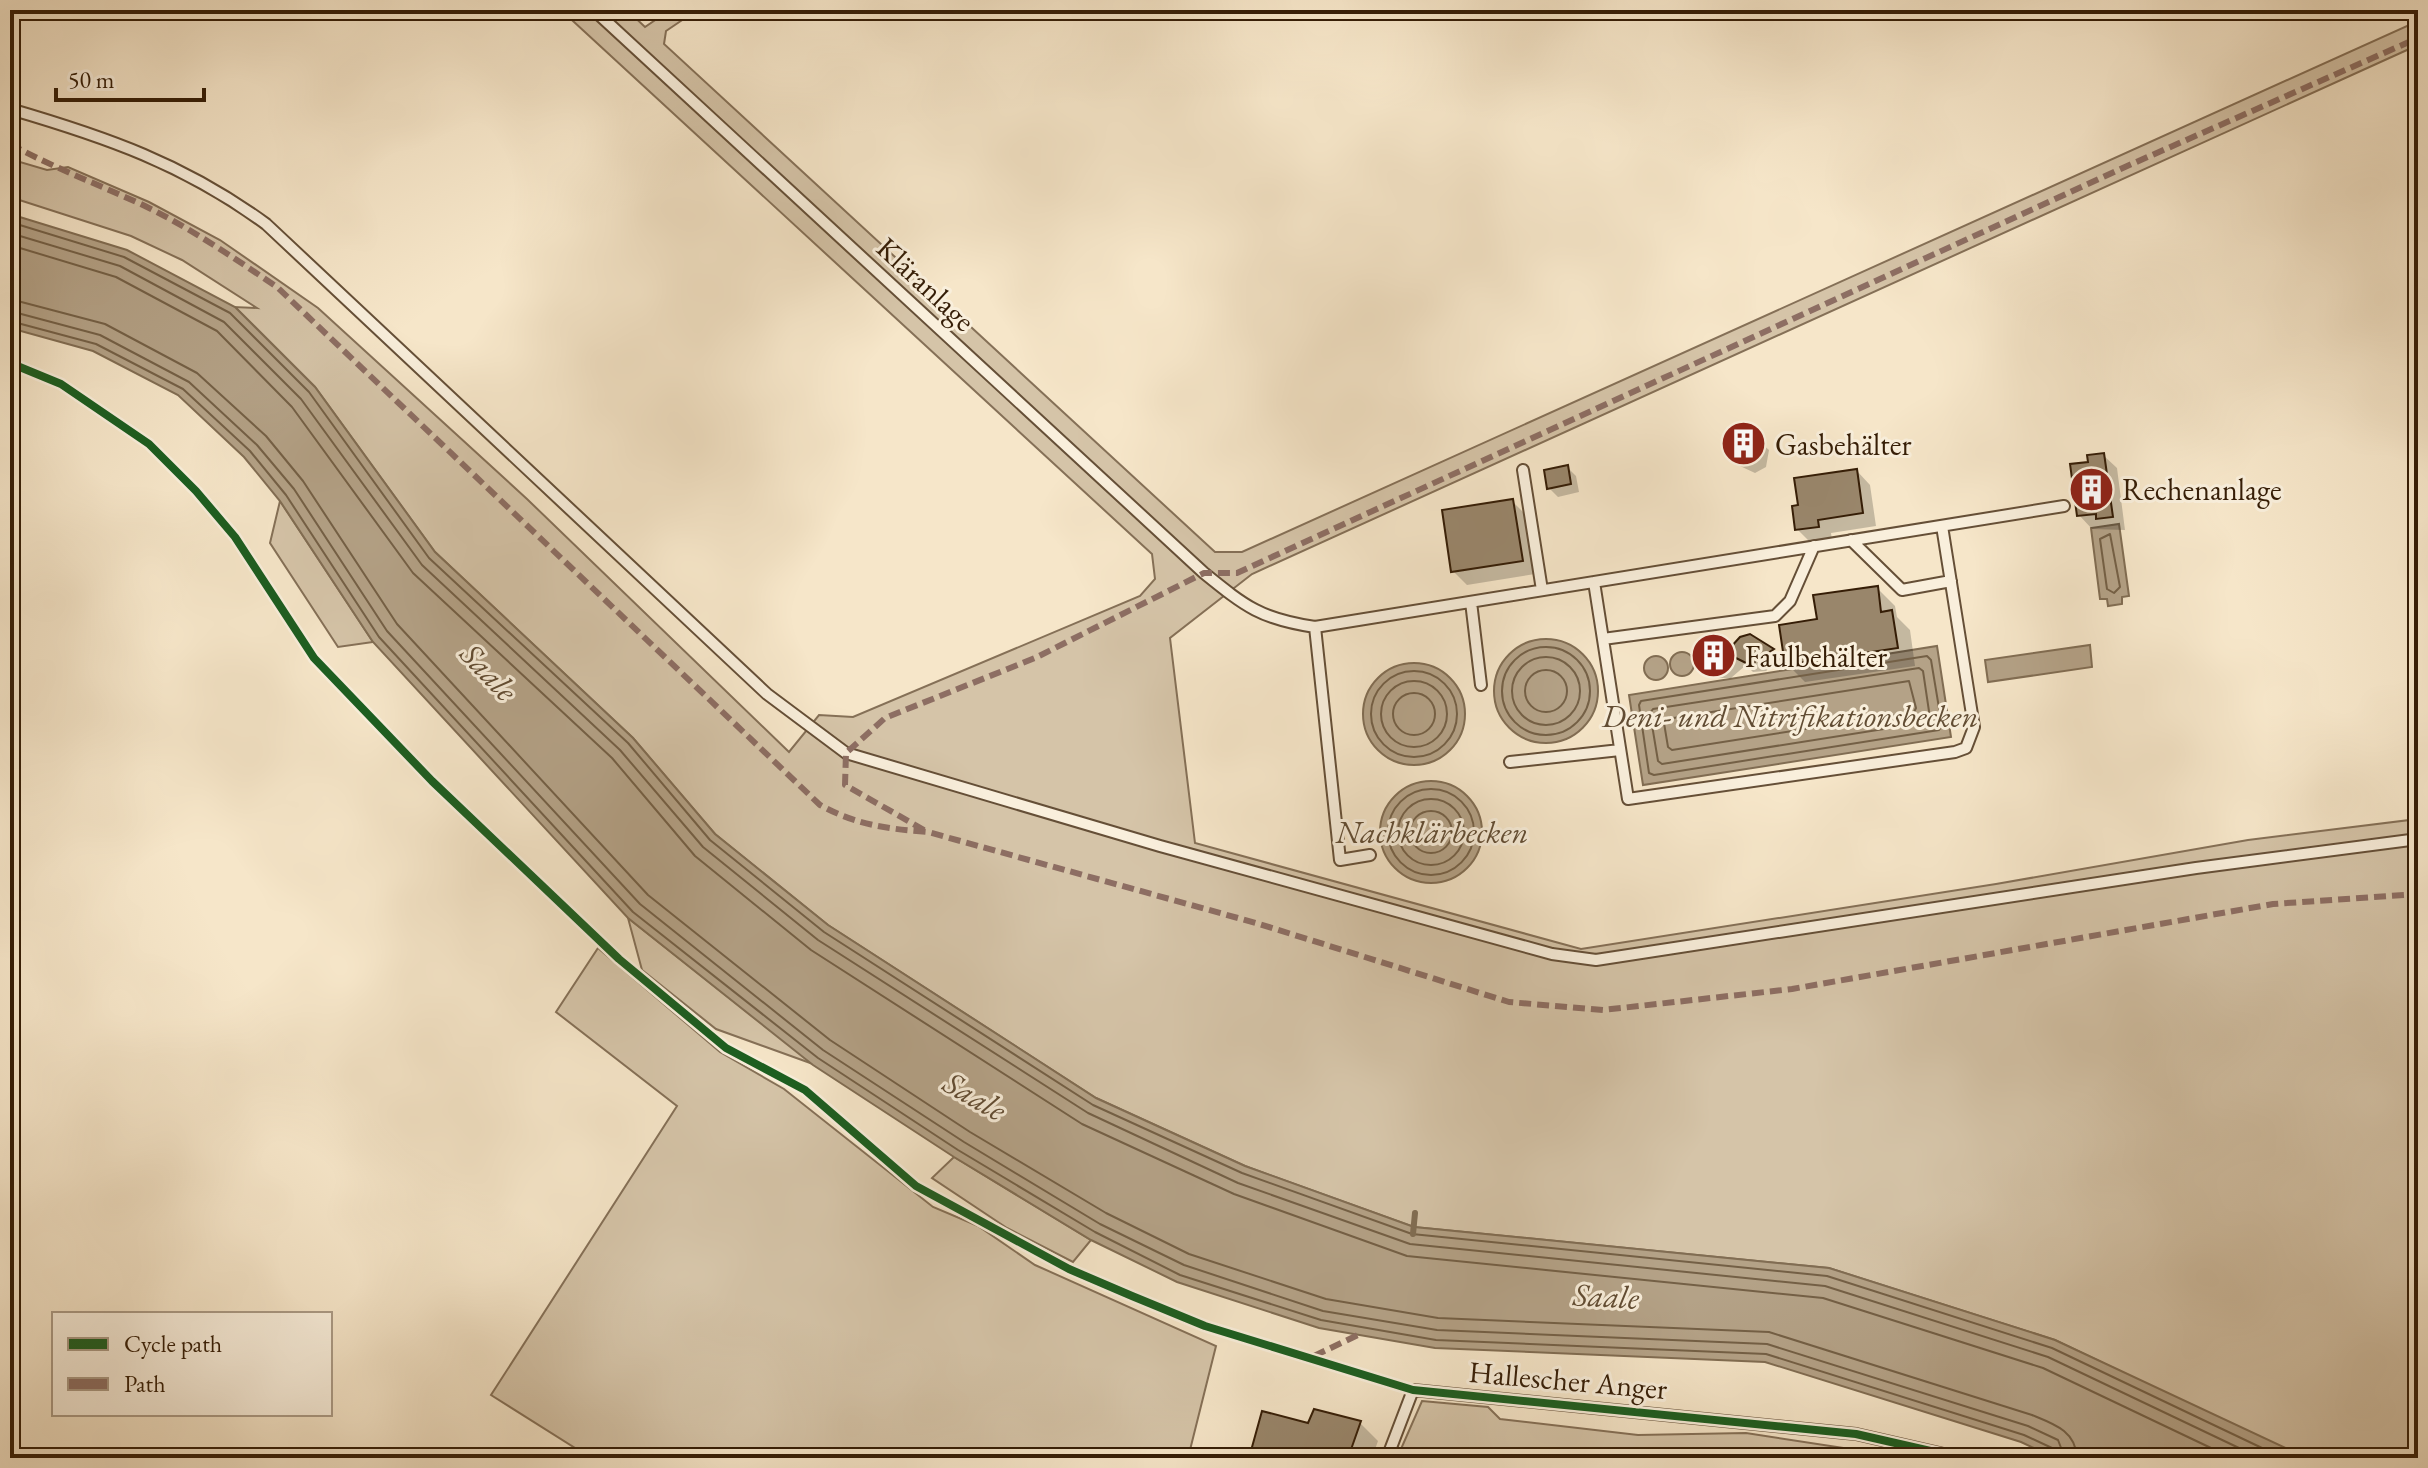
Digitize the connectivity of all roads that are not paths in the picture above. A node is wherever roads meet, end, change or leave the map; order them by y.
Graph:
1 (594, 10) edge
2 (10, 109) edge
3 (1523, 470) dead end
4 (2064, 506) dead end
5 (1942, 526) junction
6 (1851, 540) junction
7 (1814, 546) junction
8 (1951, 581) junction
9 (1594, 582) junction
10 (1542, 590) junction
11 (1471, 602) junction
12 (1315, 627) junction
13 (1603, 639) junction
14 (1481, 685) dead end
15 (1620, 750) junction
16 (1510, 762) dead end
17 (2418, 839) edge
18 (1370, 855) dead end
19 (1387, 1458) edge
20 (1961, 1458) edge

1 - 12 lane, Kläranlage
2 - 17 lane
3 - 10 lane
4 - 5 lane
5 - 6 lane
5 - 8 lane
6 - 7 lane
6 - 8 lane
7 - 9 lane
7 - 13 lane
8 - 15 lane
9 - 10 lane
9 - 13 lane
10 - 11 lane
11 - 12 lane
11 - 14 lane
12 - 18 lane
13 - 15 lane
15 - 16 lane
19 - 20 lane, Hallescher Anger

